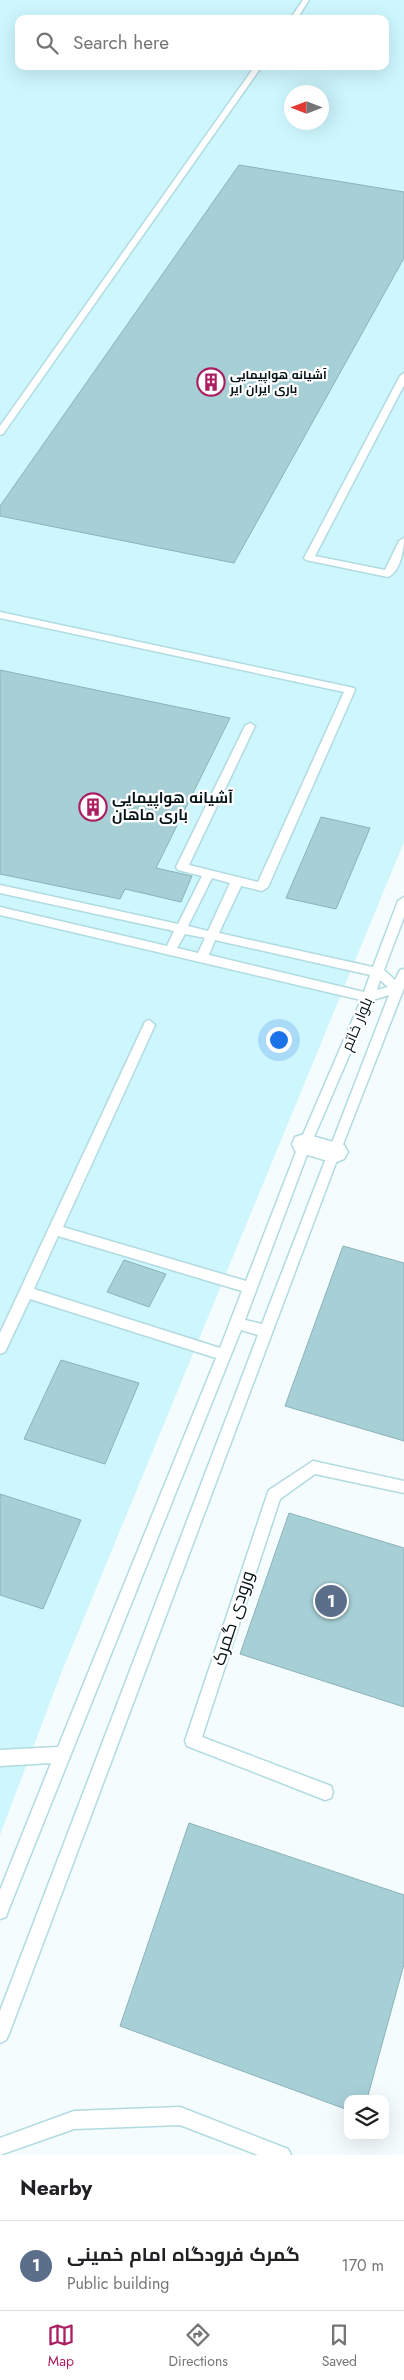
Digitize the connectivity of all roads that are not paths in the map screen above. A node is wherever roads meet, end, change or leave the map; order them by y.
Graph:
1 (306, 0) edge
2 (296, 15) edge
3 (256, 70) edge
4 (404, 376) edge
5 (0, 432) edge
6 (404, 541) edge
7 (0, 615) edge
8 (250, 726) dead end
9 (208, 874) junction
10 (237, 881) junction
11 (0, 889) edge
12 (404, 901) edge
13 (0, 910) edge
14 (179, 929) junction
15 (213, 936) junction
16 (170, 949) junction
17 (202, 957) junction
18 (378, 972) junction
19 (404, 974) edge
20 (398, 988) junction
21 (368, 996) junction
22 (149, 1025) dead end
23 (305, 1144) junction
24 (334, 1152) junction
25 (55, 1230) junction
26 (250, 1288) junction
27 (26, 1292) junction
28 (236, 1323) junction
29 (266, 1331) junction
30 (0, 1348) edge
31 (224, 1355) junction
32 (404, 1487) edge
33 (63, 1755) junction
34 (0, 1758) edge
35 (325, 1792) dead end
36 (0, 1911) edge
37 (0, 2034) edge
38 (0, 2147) edge
39 (282, 2155) edge

1 - 2 lane
3 - 5 lane
4 - 6 lane
7 - 10 lane
8 - 9 lane
9 - 10 lane
9 - 14 lane
10 - 15 lane
11 - 14 lane
12 - 18 lane, بلوار خاتم
13 - 16 lane
14 - 15 lane
14 - 16 lane
15 - 17 lane
15 - 18 lane
16 - 17 lane
17 - 21 lane
18 - 20 lane
18 - 21 lane, بلوار خاتم
19 - 20 lane, بلوار خاتم
20 - 21 lane
20 - 24 lane, بلوار خاتم
21 - 23 lane, بلوار خاتم
22 - 25 lane
23 - 24 street
23 - 26 lane, بلوار خاتم
24 - 29 lane, بلوار خاتم
25 - 26 lane
25 - 27 lane
26 - 28 lane, بلوار خاتم
27 - 30 lane
27 - 31 lane
28 - 29 lane
28 - 31 lane, بلوار خاتم
29 - 37 lane, بلوار خاتم
31 - 33 lane, بلوار خاتم
32 - 35 lane, ورودی گمرک
33 - 34 lane
33 - 36 lane, بلوار خاتم
38 - 39 lane

